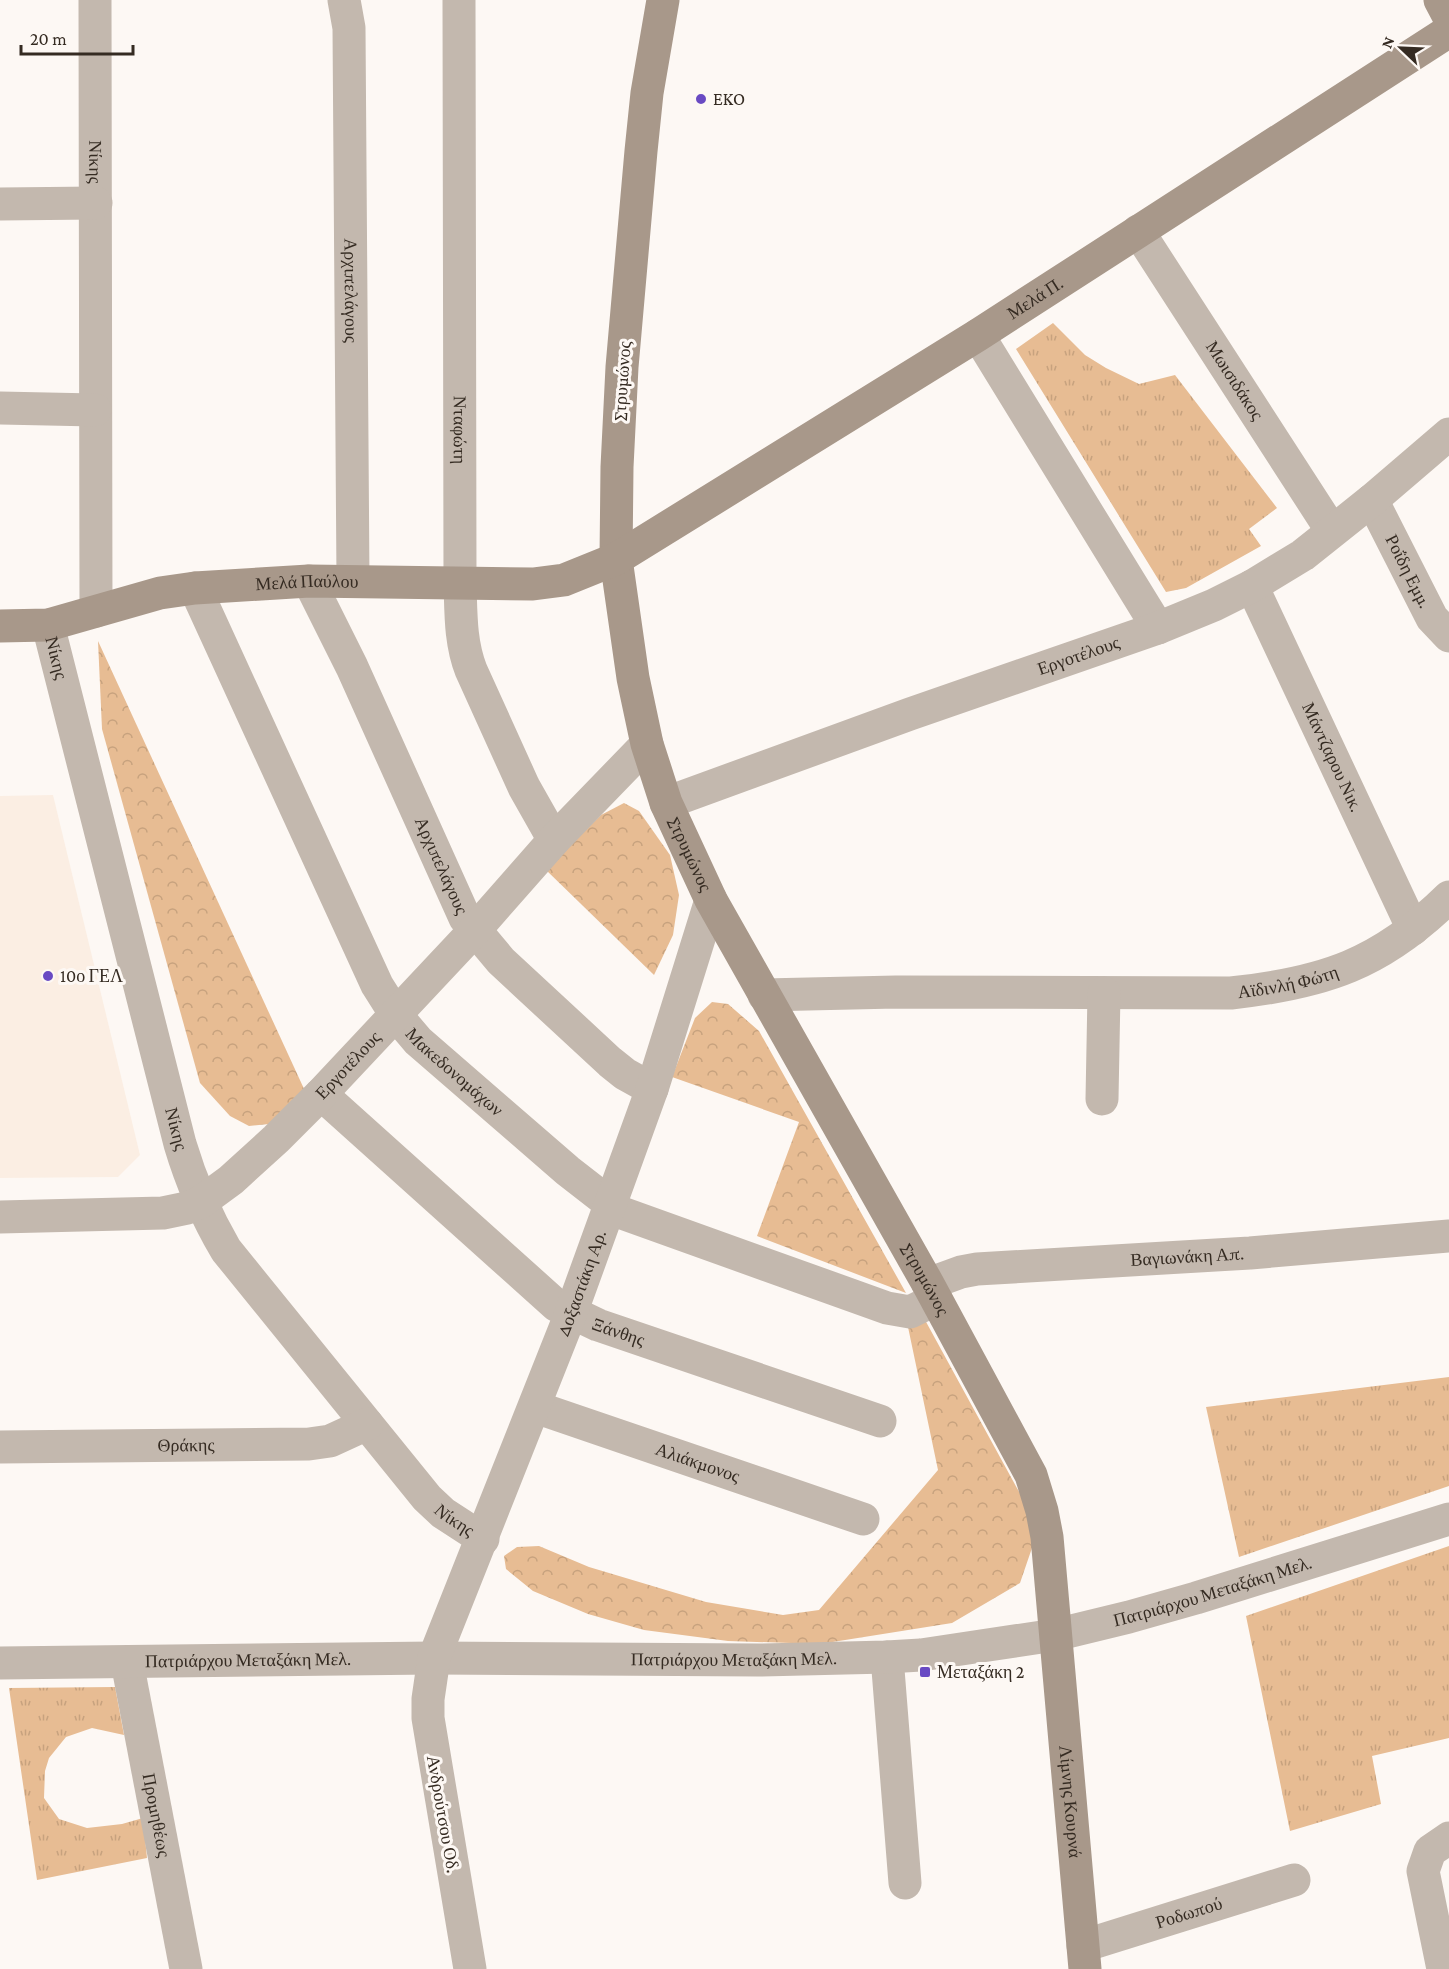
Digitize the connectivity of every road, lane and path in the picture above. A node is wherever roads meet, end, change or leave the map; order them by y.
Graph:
1 (95, 0) edge
2 (344, 0) edge
3 (459, 0) edge
4 (663, 0) edge
5 (1440, 0) edge
6 (1449, 17) edge
7 (1449, 32) edge
8 (96, 203) junction
9 (0, 204) edge
10 (1138, 231) junction
11 (978, 335) junction
12 (0, 408) edge
13 (96, 410) junction
14 (1449, 434) edge
15 (1372, 501) junction
16 (1332, 531) junction
17 (616, 559) junction
18 (309, 581) junction
19 (353, 581) junction
20 (460, 583) junction
21 (1252, 586) junction
22 (195, 588) junction
23 (96, 611) junction
24 (48, 625) junction
25 (0, 626) edge
26 (1158, 628) junction
27 (1449, 636) edge
28 (647, 744) junction
29 (666, 802) junction
30 (554, 840) junction
31 (1448, 899) edge
32 (711, 900) junction
33 (1413, 929) junction
34 (474, 931) junction
35 (1104, 993) junction
36 (764, 995) junction
37 (396, 1015) junction
38 (652, 1089) junction
39 (321, 1094) junction
40 (1102, 1100) dead end
41 (201, 1202) junction
42 (610, 1203) junction
43 (0, 1217) edge
44 (1449, 1236) edge
45 (932, 1292) junction
46 (571, 1313) junction
47 (535, 1407) junction
48 (880, 1421) dead end
49 (367, 1424) junction
50 (0, 1447) edge
51 (862, 1519) dead end
52 (1449, 1519) edge
53 (483, 1539) junction
54 (1055, 1635) junction
55 (887, 1657) junction
56 (434, 1658) junction
57 (127, 1662) junction
58 (0, 1663) edge
59 (1449, 1838) edge
60 (1294, 1880) dead end
61 (905, 1883) dead end
62 (1084, 1958) edge
63 (186, 1969) edge
64 (470, 1969) edge
65 (1443, 1969) edge

1 - 8 street, Νίκης
2 - 19 street, Αρχιπελάγους
3 - 20 street, Νταφώτη
4 - 17 street, Στρυμώνος
5 - 6 street
7 - 10 street, Μελά Π.
8 - 9 street
8 - 13 street, Νίκης
10 - 11 street, Μελά Π.
10 - 16 street, Μωισιδάκος
11 - 17 street, Μελά Π.
11 - 26 street
12 - 13 street
13 - 23 street, Νίκης
14 - 15 street, Εργοτέλους
15 - 16 street, Εργοτέλους
15 - 27 street, Ροΐδη Εμμ.
16 - 21 street, Εργοτέλους
17 - 20 street, Μελά Παύλου
17 - 28 street, Στρυμώνος
18 - 19 street, Μελά Παύλου
18 - 22 street, Μελά Παύλου
18 - 34 street, Αρχιπελάγους
19 - 20 street, Μελά Παύλου
20 - 30 street, Νταφώτη
21 - 26 street, Εργοτέλους
21 - 33 street, Μάντζαρου Νικ.
22 - 23 street, Μελά Παύλου
22 - 37 street, Μακεδονομάχων
23 - 24 street, Μελά Παύλου
24 - 25 street, Μελά Παύλου
24 - 41 street, Νίκης
26 - 29 street, Εργοτέλους
28 - 29 street, Στρυμώνος
28 - 30 street, Εργοτέλους
29 - 32 street, Στρυμώνος
30 - 34 street, Εργοτέλους
31 - 33 street, Αϊδινλή Φώτη
32 - 36 street, Στρυμώνος
32 - 38 street, Δοξαστάκη Αρ.
33 - 35 street, Αϊδινλή Φώτη
34 - 37 street, Εργοτέλους
34 - 38 street, Αρχιπελάγους
35 - 36 street, Αϊδινλή Φώτη
35 - 40 street
36 - 45 street, Στρυμώνος
37 - 39 street, Εργοτέλους
37 - 42 street, Μακεδονομάχων
38 - 42 street, Δοξαστάκη Αρ.
39 - 41 street, Εργοτέλους
39 - 46 street, Ξάνθης
41 - 43 street, Εργοτέλους
41 - 49 street, Νίκης
42 - 45 street, Μακεδονομάχων
42 - 46 street, Δοξαστάκη Αρ.
44 - 45 street, Βαγιωνάκη Απ.
45 - 54 street, Στρυμώνος
46 - 47 street, Δοξαστάκη Αρ.
46 - 48 street, Ξάνθης
47 - 51 street, Αλιάκμονος
47 - 53 street, Δοξαστάκη Αρ.
49 - 50 street, Θράκης
49 - 53 street, Νίκης
52 - 54 street, Πατριάρχου Μεταξάκη Μελ.
53 - 56 street, Δοξαστάκη Αρ.
54 - 55 street, Πατριάρχου Μεταξάκη Μελ.
54 - 62 street, Λίμνης Κουρνά
55 - 56 street, Πατριάρχου Μεταξάκη Μελ.
55 - 61 street
56 - 57 street, Πατριάρχου Μεταξάκη Μελ.
56 - 64 street, Ανδρούτσου Οδ.
57 - 58 street, Πατριάρχου Μεταξάκη Μελ.
57 - 63 street, Προμηθέως
59 - 65 street
60 - 62 street, Ροδωπού

